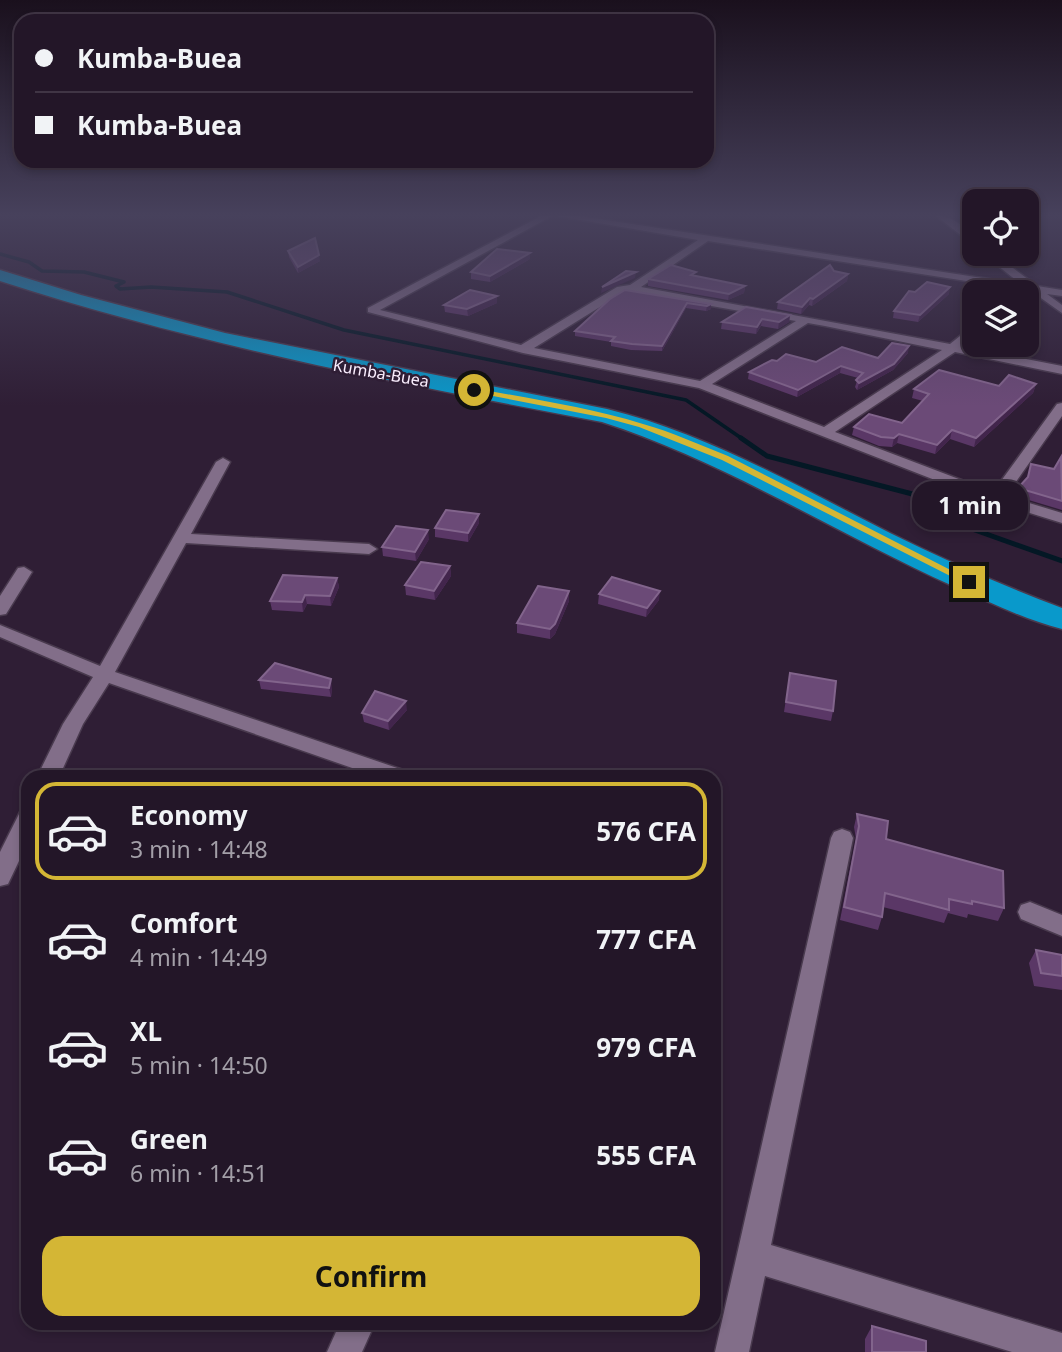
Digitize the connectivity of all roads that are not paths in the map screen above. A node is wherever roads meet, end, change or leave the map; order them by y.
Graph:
1 (12, 279) edge
2 (429, 279) edge
3 (646, 279) edge
4 (631, 289) junction
5 (1039, 290) edge
6 (1062, 293) edge
7 (1039, 298) edge
8 (1062, 310) edge
9 (804, 321) junction
10 (962, 339) edge
11 (953, 348) junction
12 (523, 349) junction
13 (1062, 370) edge
14 (702, 385) junction
15 (1062, 407) edge
16 (823, 434) junction
17 (223, 462) dead end
18 (997, 498) junction
19 (1062, 518) edge
20 (180, 538) junction
21 (369, 549) dead end
22 (24, 572) dead end
23 (0, 610) edge
24 (1062, 619) edge
25 (0, 630) edge
26 (104, 675) junction
27 (51, 770) edge
28 (381, 770) edge
29 (21, 833) edge
30 (842, 838) dead end
31 (0, 877) edge
32 (1030, 912) dead end
33 (1062, 926) edge
34 (755, 1257) junction
35 (355, 1330) edge
36 (1062, 1350) edge
37 (344, 1352) edge
38 (732, 1352) edge

1 - 24 highway, Kumba-Buea
2 - 12 street
3 - 4 street
4 - 9 street
4 - 12 street
5 - 6 street
7 - 8 street
9 - 11 street
9 - 14 street
10 - 11 street
11 - 13 street
11 - 16 street
12 - 14 street
14 - 16 street
15 - 18 street
16 - 18 street
17 - 20 street
18 - 19 street
20 - 21 street
20 - 26 street
22 - 23 street
25 - 26 street
26 - 27 street
26 - 28 street
29 - 31 street
30 - 34 street
32 - 33 street
34 - 36 street
34 - 38 street
35 - 37 street

